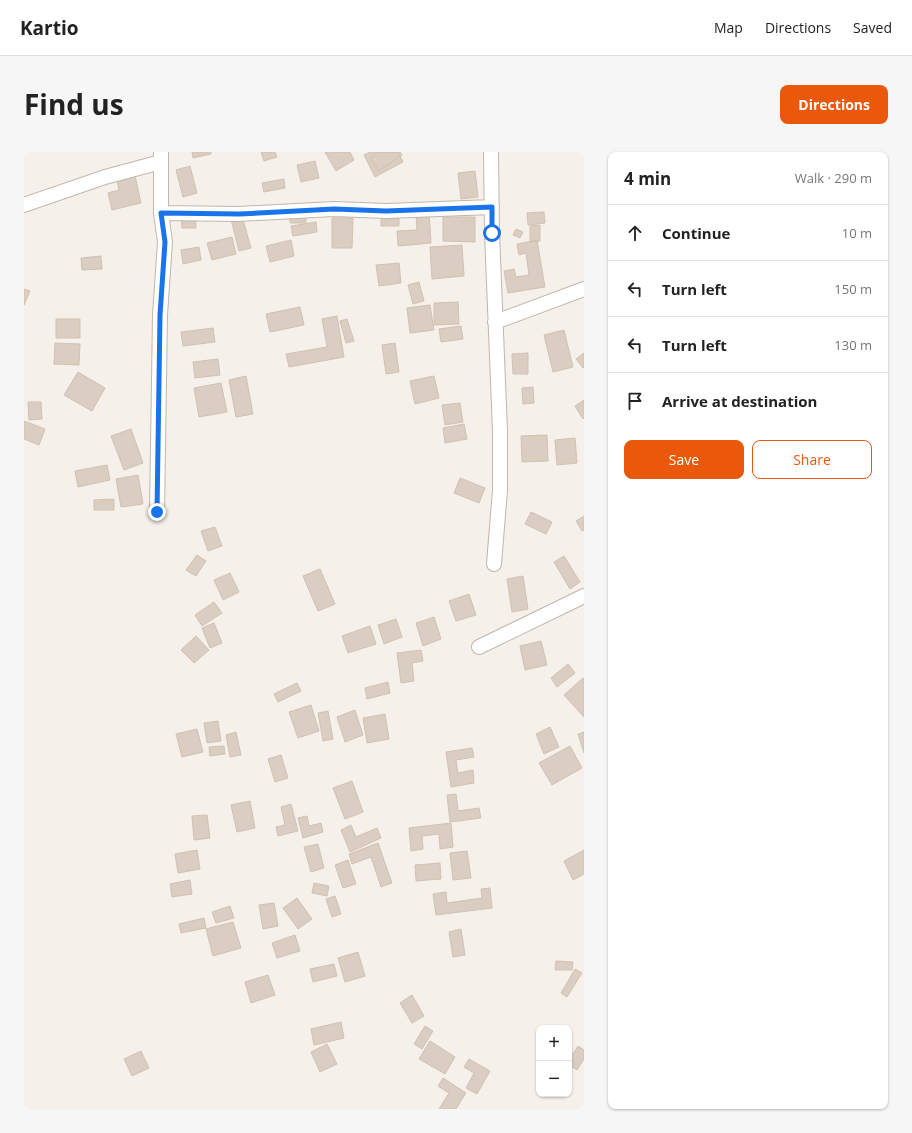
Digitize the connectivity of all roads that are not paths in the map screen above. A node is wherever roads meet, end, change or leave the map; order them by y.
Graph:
1 (491, 152) edge
2 (161, 157) edge
3 (24, 205) edge
4 (492, 207) junction
5 (161, 213) junction
6 (584, 289) edge
7 (495, 322) junction
8 (157, 512) dead end
9 (494, 564) dead end
10 (584, 596) edge
11 (479, 647) dead end

1 - 4 street
2 - 3 street
2 - 5 street
4 - 5 street
4 - 7 street
5 - 8 street
6 - 7 street
7 - 9 street
10 - 11 street

